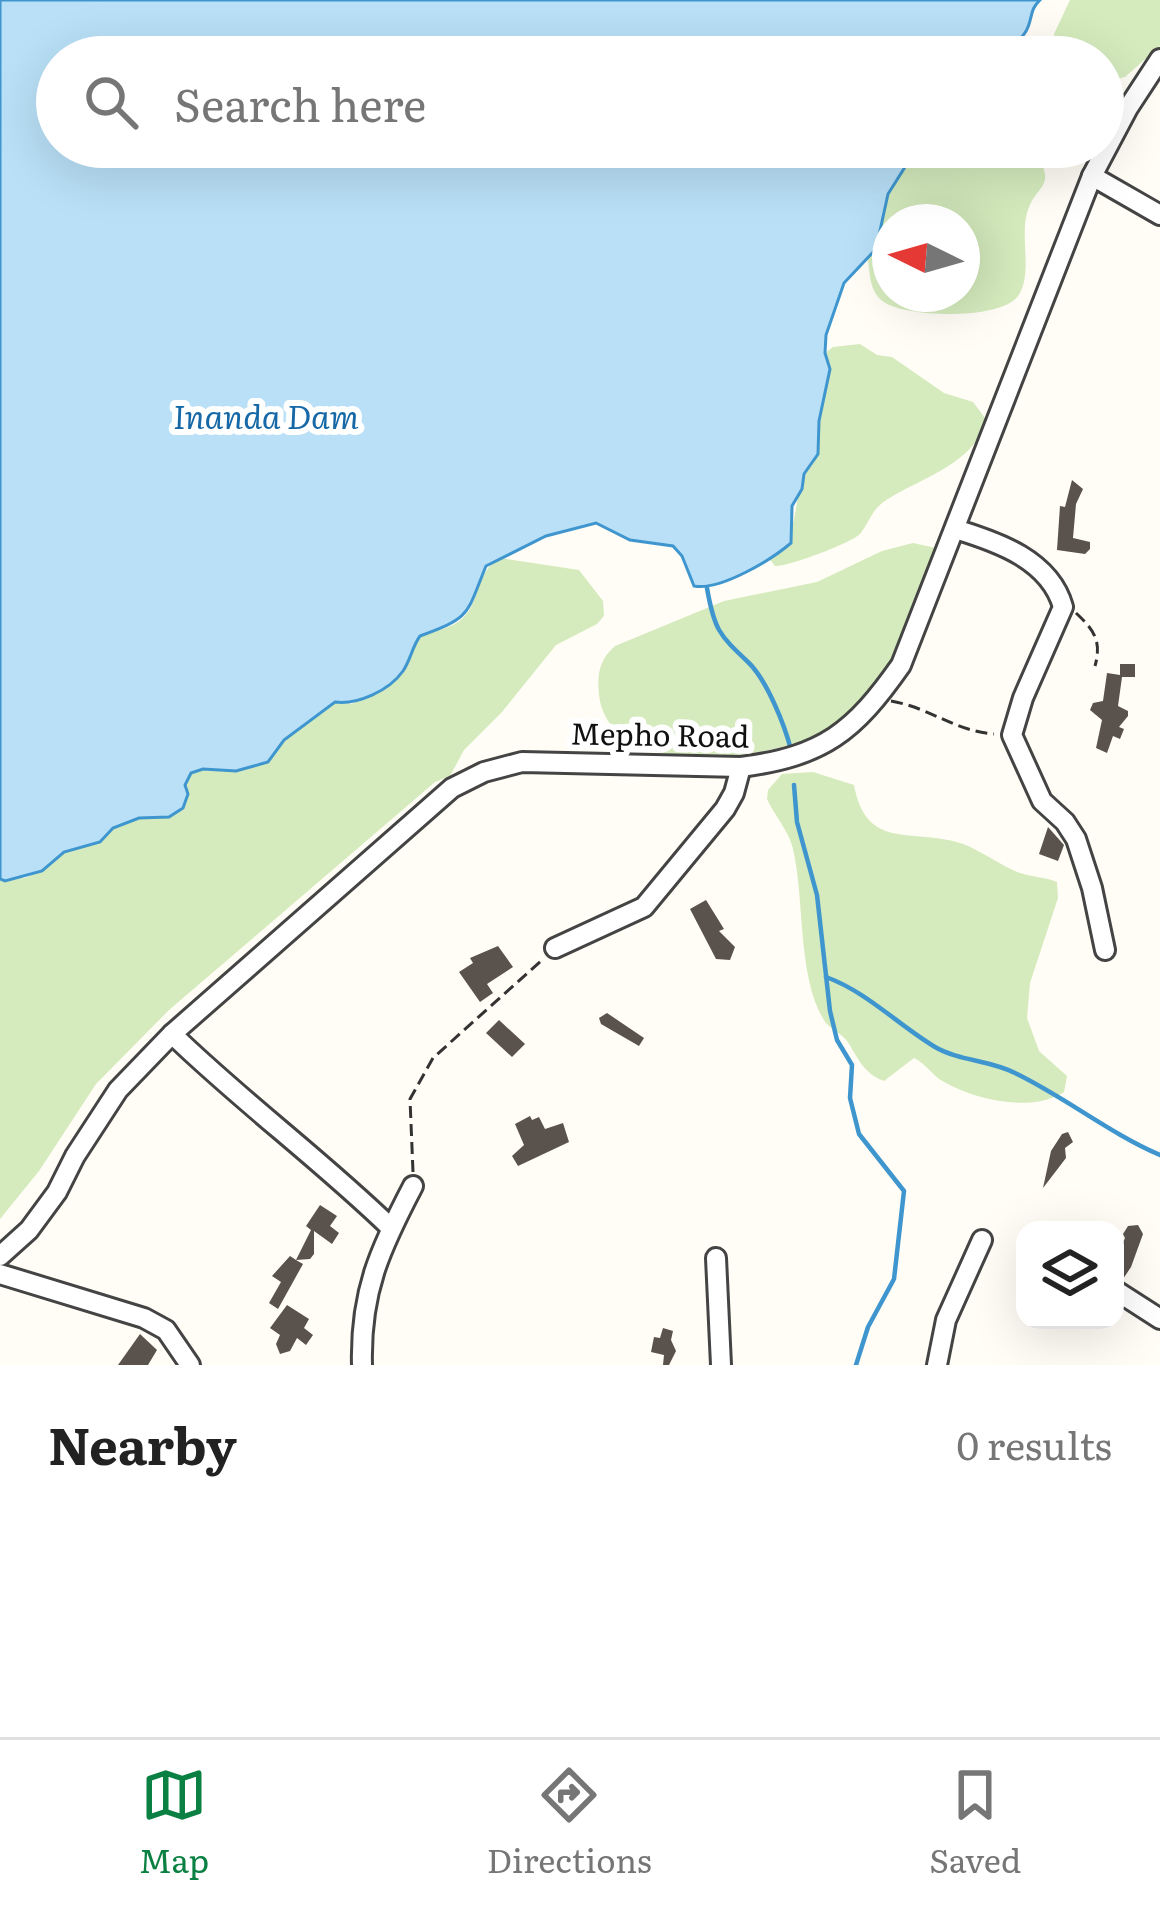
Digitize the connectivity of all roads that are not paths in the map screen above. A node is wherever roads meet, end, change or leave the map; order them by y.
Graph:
1 (1160, 59) edge
2 (1124, 114) edge
3 (1097, 168) edge
4 (1093, 176) junction
5 (1160, 215) edge
6 (955, 529) junction
7 (741, 767) junction
8 (555, 949) road end
9 (1105, 950) dead end
10 (172, 1034) junction
11 (413, 1186) road end
12 (392, 1228) junction
13 (982, 1240) dead end
14 (0, 1256) edge
15 (716, 1258) dead end
16 (0, 1274) edge
17 (1124, 1296) edge
18 (1160, 1318) edge
19 (190, 1365) edge
20 (362, 1365) edge
21 (721, 1365) edge
22 (937, 1365) edge

1 - 2 street, Mepho Road
3 - 4 street, Mepho Road
4 - 5 street
4 - 6 street, Mepho Road
6 - 7 street, Mepho Road
6 - 9 street
7 - 8 street
7 - 10 street, Mepho Road
10 - 12 street
10 - 14 street, Mepho Road
11 - 12 street
12 - 20 street
13 - 22 street
15 - 21 street
16 - 19 street
17 - 18 street

